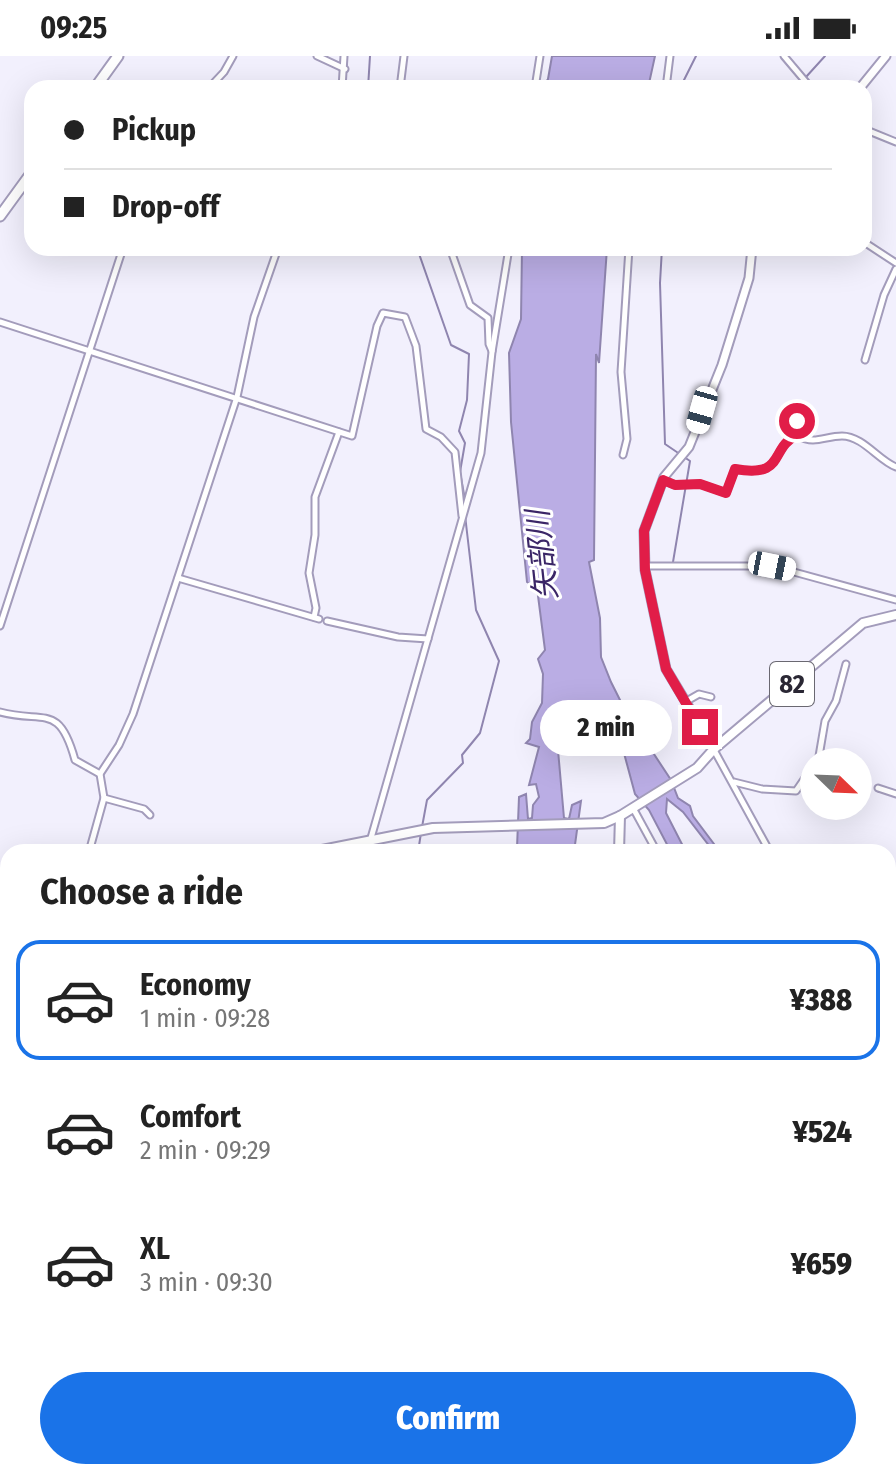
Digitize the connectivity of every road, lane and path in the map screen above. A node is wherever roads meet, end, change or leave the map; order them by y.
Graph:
1 (118, 56) edge
2 (233, 56) edge
3 (317, 56) edge
4 (344, 56) edge
5 (404, 56) edge
6 (540, 56) edge
7 (670, 56) edge
8 (784, 56) edge
9 (886, 56) edge
10 (345, 69) junction
11 (101, 80) edge
12 (216, 80) edge
13 (343, 80) edge
14 (401, 80) edge
15 (536, 80) edge
16 (668, 80) edge
17 (804, 80) edge
18 (866, 80) edge
19 (872, 132) edge
20 (896, 142) edge
21 (24, 183) edge
22 (0, 216) edge
23 (872, 248) edge
24 (120, 256) edge
25 (275, 256) edge
26 (453, 256) edge
27 (508, 256) edge
28 (628, 256) edge
29 (751, 256) edge
30 (896, 266) edge
31 (0, 322) edge
32 (91, 350) junction
33 (492, 352) junction
34 (865, 360) dead end
35 (237, 397) junction
36 (797, 421) dead end
37 (340, 433) junction
38 (798, 434) junction
39 (623, 455) dead end
40 (896, 467) edge
41 (663, 480) junction
42 (462, 516) junction
43 (645, 566) junction
44 (177, 578) junction
45 (896, 600) edge
46 (896, 615) edge
47 (327, 621) dead end
48 (0, 626) edge
49 (428, 639) junction
50 (846, 664) dead end
51 (711, 697) dead end
52 (685, 702) junction
53 (0, 712) edge
54 (820, 748) edge
55 (714, 749) junction
56 (100, 774) junction
57 (734, 782) junction
58 (800, 785) edge
59 (878, 788) dead end
60 (896, 794) edge
61 (104, 798) junction
62 (635, 807) junction
63 (150, 815) dead end
64 (620, 816) junction
65 (91, 844) edge
66 (370, 844) edge
67 (379, 844) edge
68 (619, 844) edge
69 (653, 844) edge
70 (766, 844) edge

1 - 11 highway
2 - 12 street
3 - 10 street
4 - 10 street
5 - 14 street
6 - 15 street
7 - 16 street
8 - 17 street
9 - 18 street
10 - 13 street
19 - 20 street
21 - 22 highway
23 - 30 street
24 - 32 street
25 - 35 street
26 - 33 street
27 - 33 street
28 - 39 street
29 - 41 street
30 - 34 street
31 - 32 street
32 - 35 street
32 - 48 street
33 - 42 street
35 - 37 street
35 - 44 street
36 - 38 street
37 - 42 street
37 - 44 street
38 - 40 street
38 - 41 street
41 - 43 street
42 - 49 street
43 - 45 street
43 - 52 street
44 - 56 street
46 - 55 main road, 82
47 - 49 street
49 - 66 street
50 - 54 street
51 - 52 street
52 - 55 street
53 - 56 street
55 - 57 street
55 - 62 main road, 82
56 - 61 street
57 - 58 street
57 - 70 street
59 - 60 street
61 - 63 street
61 - 65 street
62 - 64 main road, 82
62 - 69 street
64 - 67 main road, 82
64 - 68 main road

